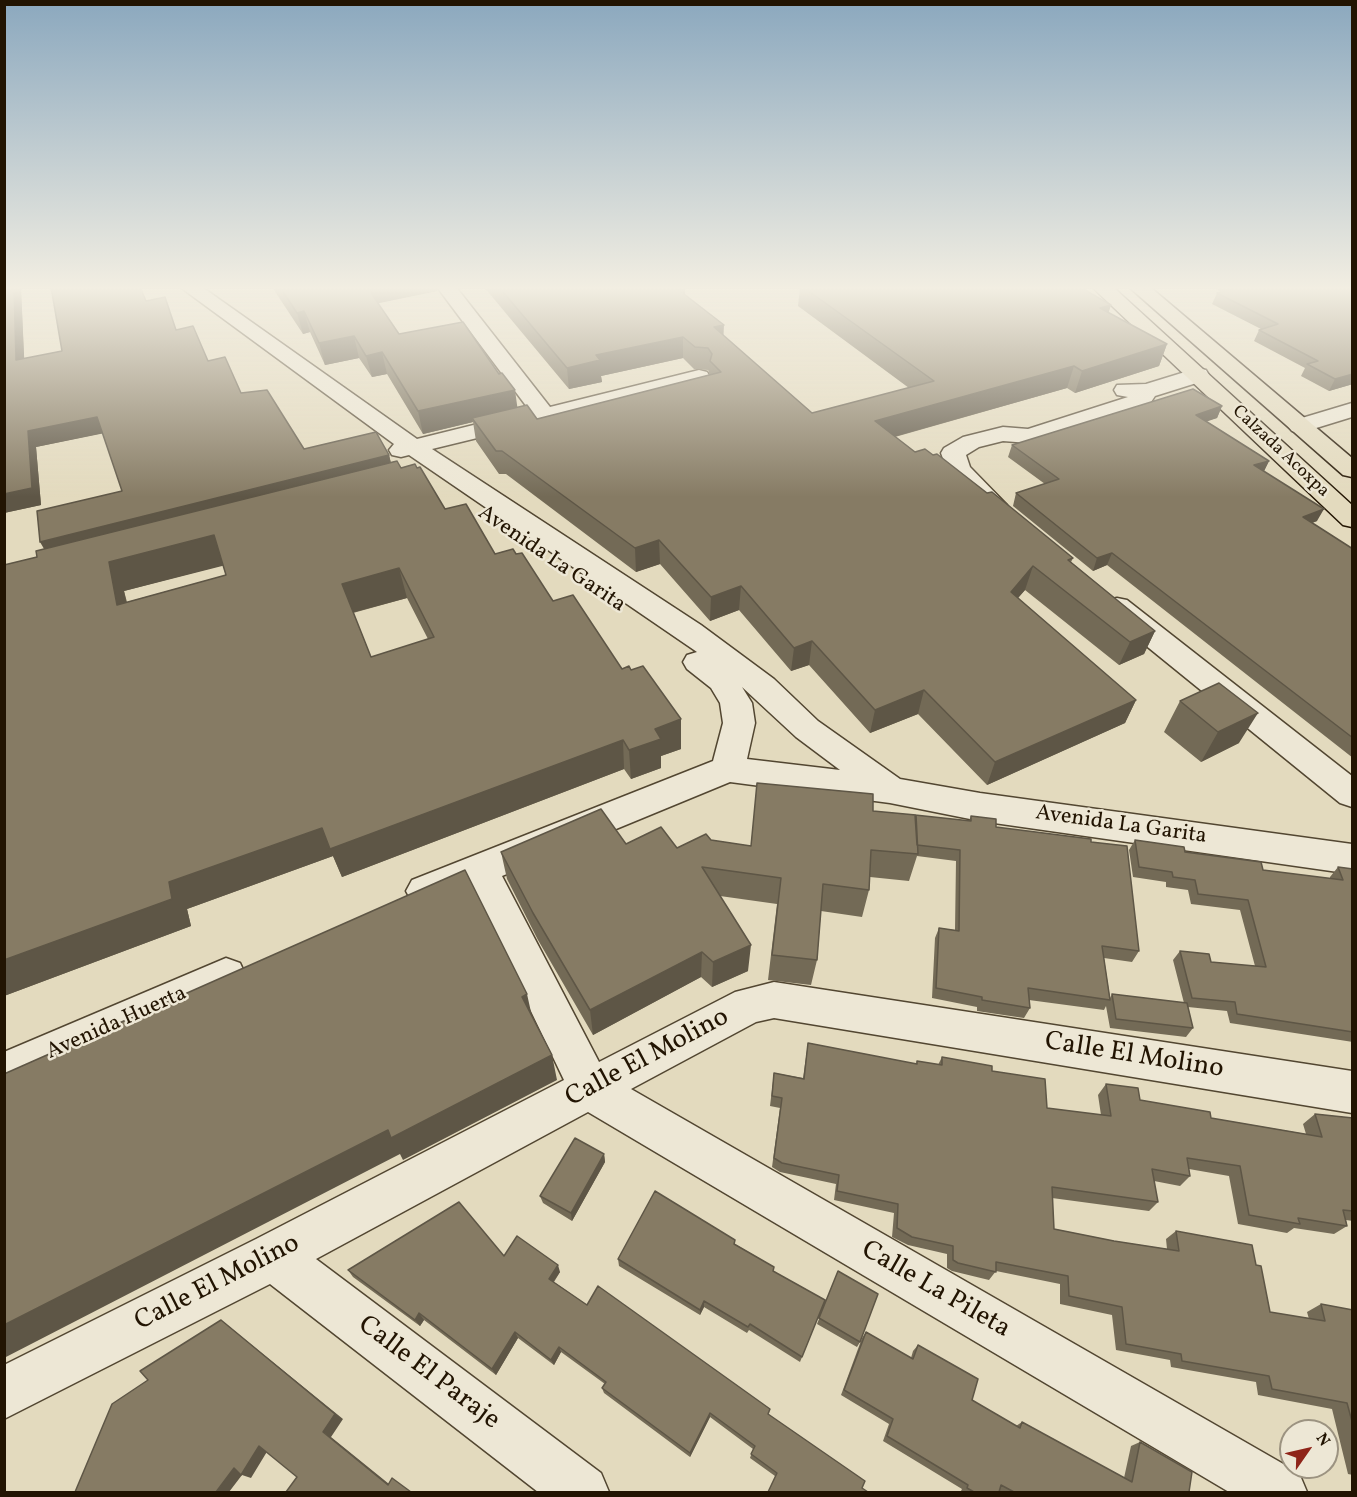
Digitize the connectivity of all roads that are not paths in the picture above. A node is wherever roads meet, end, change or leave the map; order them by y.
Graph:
1 (272, 357) edge
2 (283, 357) edge
3 (500, 357) edge
4 (1177, 357) edge
5 (1218, 357) edge
6 (1198, 375) junction
7 (699, 377) edge
8 (1353, 411) edge
9 (546, 416) junction
10 (1300, 426) junction
11 (406, 449) junction
12 (1353, 470) edge
13 (428, 473) junction
14 (1353, 519) edge
15 (1011, 520) edge
16 (1098, 592) edge
17 (728, 770) junction
18 (890, 790) junction
19 (1353, 794) edge
20 (1353, 859) edge
21 (480, 868) junction
22 (392, 905) edge
23 (261, 961) edge
24 (4, 1073) edge
25 (591, 1090) junction
26 (1353, 1092) edge
27 (273, 1256) junction
28 (4, 1393) edge
29 (582, 1492) edge
30 (1280, 1492) edge

1 - 11 street, Avenida La Garita
2 - 11 street, Avenida La Garita
3 - 9 street
4 - 6 main road, Calzada Acoxpa
5 - 10 main road, Calzada Acoxpa
6 - 14 main road, Calzada Acoxpa
6 - 15 street
7 - 9 street
8 - 10 street
9 - 11 street
10 - 12 main road, Calzada Acoxpa
11 - 13 street, Avenida La Garita
13 - 17 street, Avenida La Garita
13 - 18 street, Avenida La Garita
16 - 19 street
17 - 18 street, Avenida La Garita
17 - 21 street
18 - 20 street, Avenida La Garita
21 - 22 street
21 - 25 street
23 - 24 street, Avenida Huerta
25 - 26 street, Calle El Molino
25 - 27 street, Calle El Molino
25 - 30 street, Calle La Pileta
27 - 28 street, Calle El Molino
27 - 29 street, Calle El Paraje

